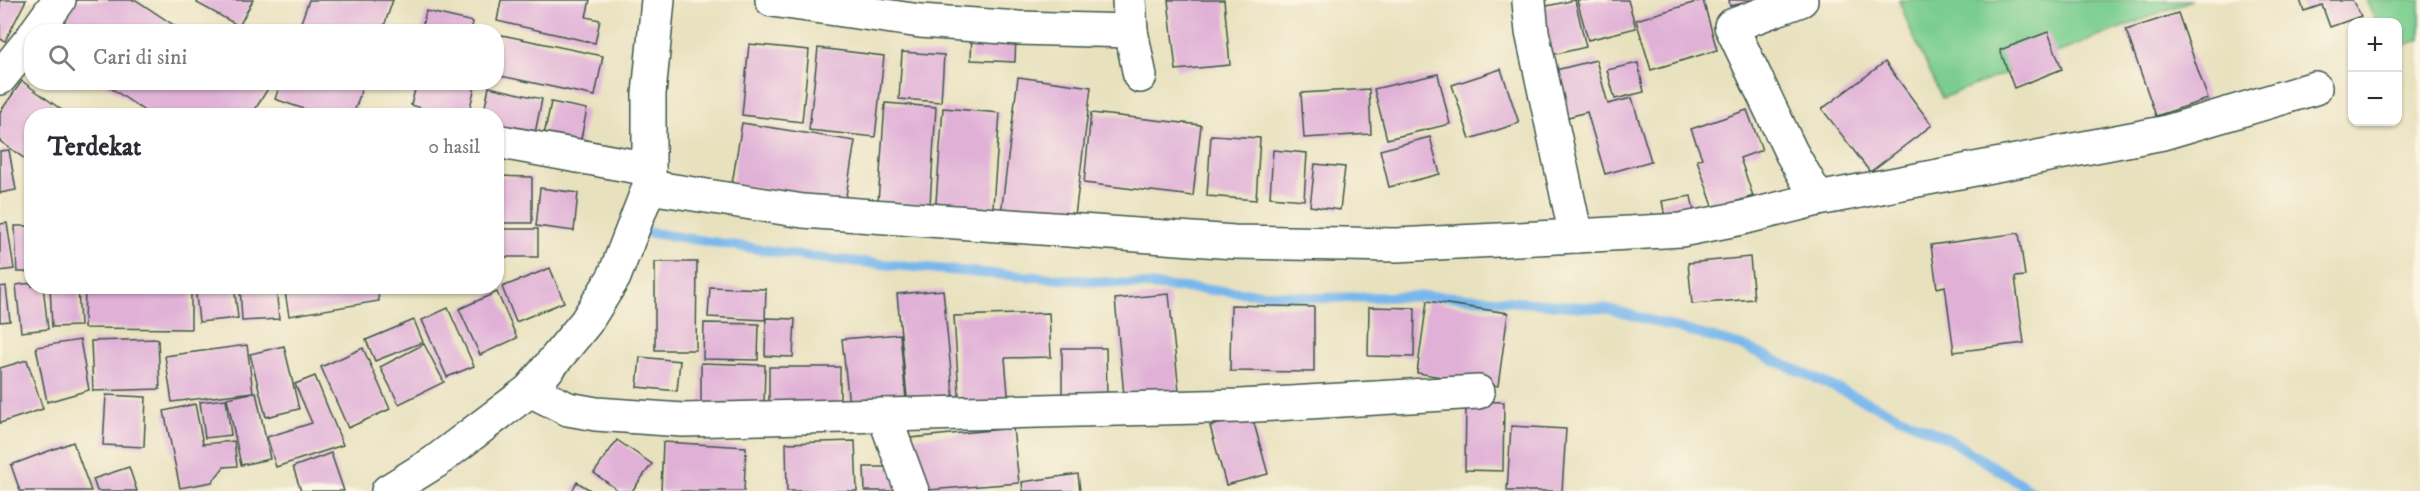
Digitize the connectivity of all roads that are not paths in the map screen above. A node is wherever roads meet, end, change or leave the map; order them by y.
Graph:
1 (59, 0) edge
2 (658, 0) edge
3 (772, 0) edge
4 (1801, 0) edge
5 (1529, 2) dead end
6 (1725, 13) edge
7 (1130, 15) edge
8 (42, 24) edge
9 (24, 48) edge
10 (1140, 76) dead end
11 (0, 78) edge
12 (2315, 88) dead end
13 (504, 143) edge
14 (646, 187) junction
15 (1818, 199) junction
16 (1576, 236) junction
17 (530, 390) junction
18 (1479, 392) dead end
19 (884, 415) junction
20 (388, 491) edge
21 (912, 491) edge

1 - 8 street
2 - 14 street
3 - 7 street
4 - 6 street
5 - 16 street
6 - 15 street
7 - 10 street
9 - 11 street
12 - 15 street
13 - 14 street
14 - 16 street
14 - 17 street
15 - 16 street
17 - 19 street
17 - 20 street
18 - 19 street
19 - 21 street

